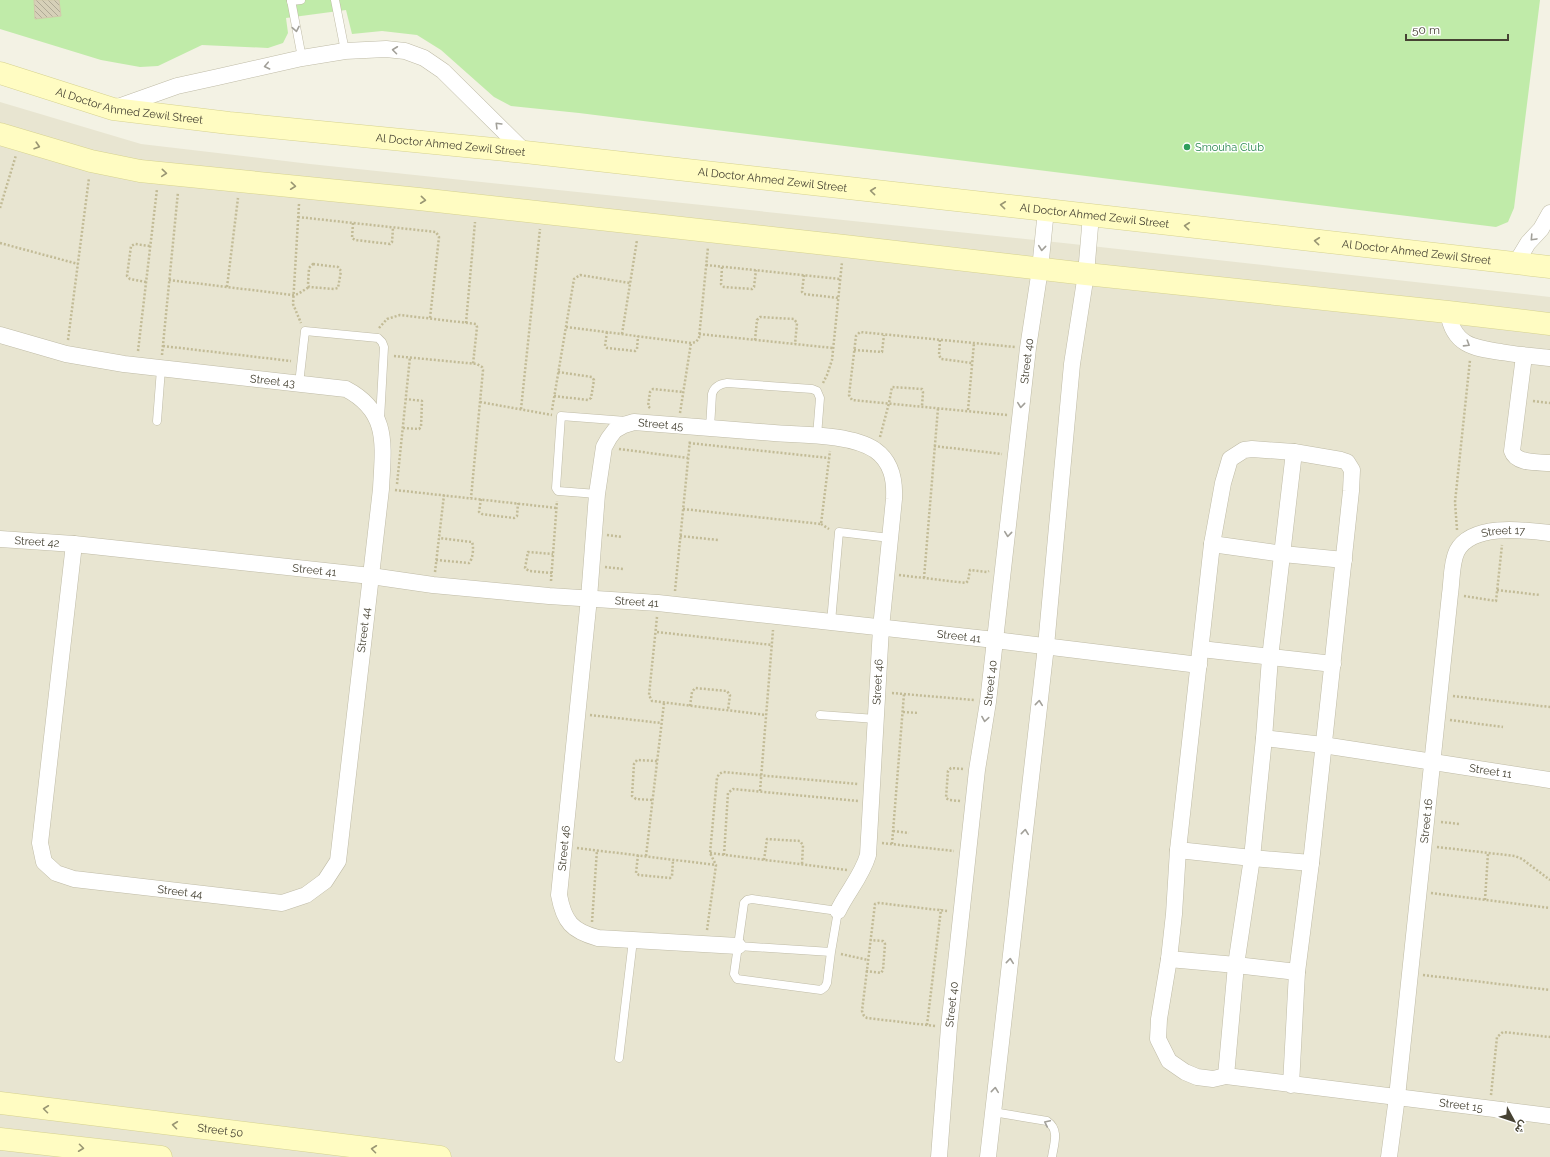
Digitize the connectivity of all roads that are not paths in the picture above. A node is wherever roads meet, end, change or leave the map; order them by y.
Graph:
1 (301, 0) edge
2 (335, 0) edge
3 (291, 1) edge
4 (345, 51) junction
5 (302, 58) junction
6 (0, 72) edge
7 (113, 109) junction
8 (0, 134) edge
9 (525, 152) junction
10 (1046, 210) junction
11 (1550, 213) edge
12 (1091, 215) junction
13 (1516, 263) junction
14 (1550, 267) edge
15 (1040, 269) junction
16 (1086, 274) junction
17 (1448, 312) junction
18 (1550, 324) edge
19 (0, 335) edge
20 (1524, 356) junction
21 (1550, 358) edge
22 (161, 369) junction
23 (299, 384) junction
24 (157, 421) dead end
25 (634, 422) junction
26 (380, 426) junction
27 (710, 428) junction
28 (824, 437) junction
29 (876, 451) joint
30 (1294, 452) junction
31 (1550, 463) edge
32 (597, 494) junction
33 (1550, 533) edge
34 (890, 538) junction
35 (0, 539) edge
36 (74, 544) junction
37 (1212, 544) junction
38 (1461, 546) joint
39 (1283, 554) junction
40 (1344, 560) junction
41 (371, 576) junction
42 (589, 598) junction
43 (831, 622) junction
44 (881, 628) junction
45 (995, 640) junction
46 (1046, 646) junction
47 (1200, 649) junction
48 (1270, 658) junction
49 (1333, 664) junction
50 (1199, 665) junction
51 (820, 715) dead end
52 (876, 719) junction
53 (1264, 738) junction
54 (1323, 745) junction
55 (1432, 763) junction
56 (1550, 780) edge
57 (1178, 850) junction
58 (1252, 858) junction
59 (1311, 863) junction
60 (838, 911) junction
61 (633, 940) junction
62 (738, 946) junction
63 (831, 952) junction
64 (1170, 959) junction
65 (1236, 965) junction
66 (1297, 972) junction
67 (619, 1058) dead end
68 (1226, 1076) junction
69 (1291, 1085) junction
70 (1397, 1097) junction
71 (0, 1103) edge
72 (993, 1112) junction
73 (1550, 1116) edge
74 (0, 1139) edge
75 (161, 1157) edge
76 (440, 1157) edge
77 (939, 1157) edge
78 (988, 1157) edge
79 (1052, 1157) edge
80 (1389, 1157) edge

1 - 3 lane
2 - 4 lane
3 -> 5 lane
4 - 5 street
9 -> 4 street
5 -> 7 street
6 - 7 street, Al Doctor Ahmed Zewil Street
7 - 9 street, Al Doctor Ahmed Zewil Street
8 -> 15 street
10 -> 9 street, Al Doctor Ahmed Zewil Street
10 - 12 street, Al Doctor Ahmed Zewil Street
10 -> 15 street, Street 40
11 -> 13 street
13 -> 12 street, Al Doctor Ahmed Zewil Street
12 - 16 street
13 - 14 street, Al Doctor Ahmed Zewil Street
15 - 16 street
15 -> 45 street, Street 40
16 - 17 street
16 - 46 street
17 - 18 street
17 -> 20 street
19 - 22 street, Street 43
20 - 21 street
20 - 31 street
22 - 23 street, Street 43
22 - 24 lane
23 - 26 street, Street 43
23 - 26 lane
25 - 27 street, Street 45
25 - 32 street, Street 45
25 - 32 lane
26 - 41 street, Street 43
27 - 28 street, Street 45
27 - 28 lane
28 - 29 street, Street 45
29 - 34 street, Street 46
30 - 37 street, Street 15
30 - 39 street
30 - 40 street
32 - 42 street, Street 45
33 - 38 street, Street 17
34 - 43 lane
34 - 44 street, Street 46
35 - 36 street, Street 42
36 - 41 street, Street 41
36 - 41 street, Street 44
37 - 39 street
37 - 47 street, Street 15
38 - 55 street, Street 16
39 - 40 street
39 - 48 street
40 - 49 street
41 - 42 street, Street 41
42 - 43 street, Street 41
42 - 61 street, Street 46
43 - 44 street, Street 41
44 - 45 street, Street 41
44 - 52 street, Street 46
45 - 46 street, Street 41
45 -> 77 street, Street 40
46 - 50 street, Street 41
72 -> 46 street
47 - 48 street
47 - 50 street, Street 15
48 - 49 street
48 - 53 street
49 - 54 street
50 - 57 street, Street 15
51 - 52 lane
52 - 60 street, Street 46
53 - 54 street, Street 11
53 - 58 street
54 - 55 street, Street 11
54 - 59 street
55 - 56 street, Street 11
55 - 70 street, Street 16
57 - 58 street
57 - 64 street, Street 15
58 - 59 street
58 - 65 street
59 - 66 street
60 - 62 lane
60 - 63 lane
61 - 62 street, Street 46
61 - 67 lane
62 - 63 lane
62 - 63 lane
64 - 65 street
64 - 68 street, Street 15
65 - 66 street
65 - 68 street
66 - 69 street
68 - 69 street, Street 15
69 - 70 street, Street 15
70 - 73 street, Street 15
70 - 80 street, Street 16
76 -> 71 street, Street 50
72 - 78 street
79 -> 72 lane
74 -> 75 street

